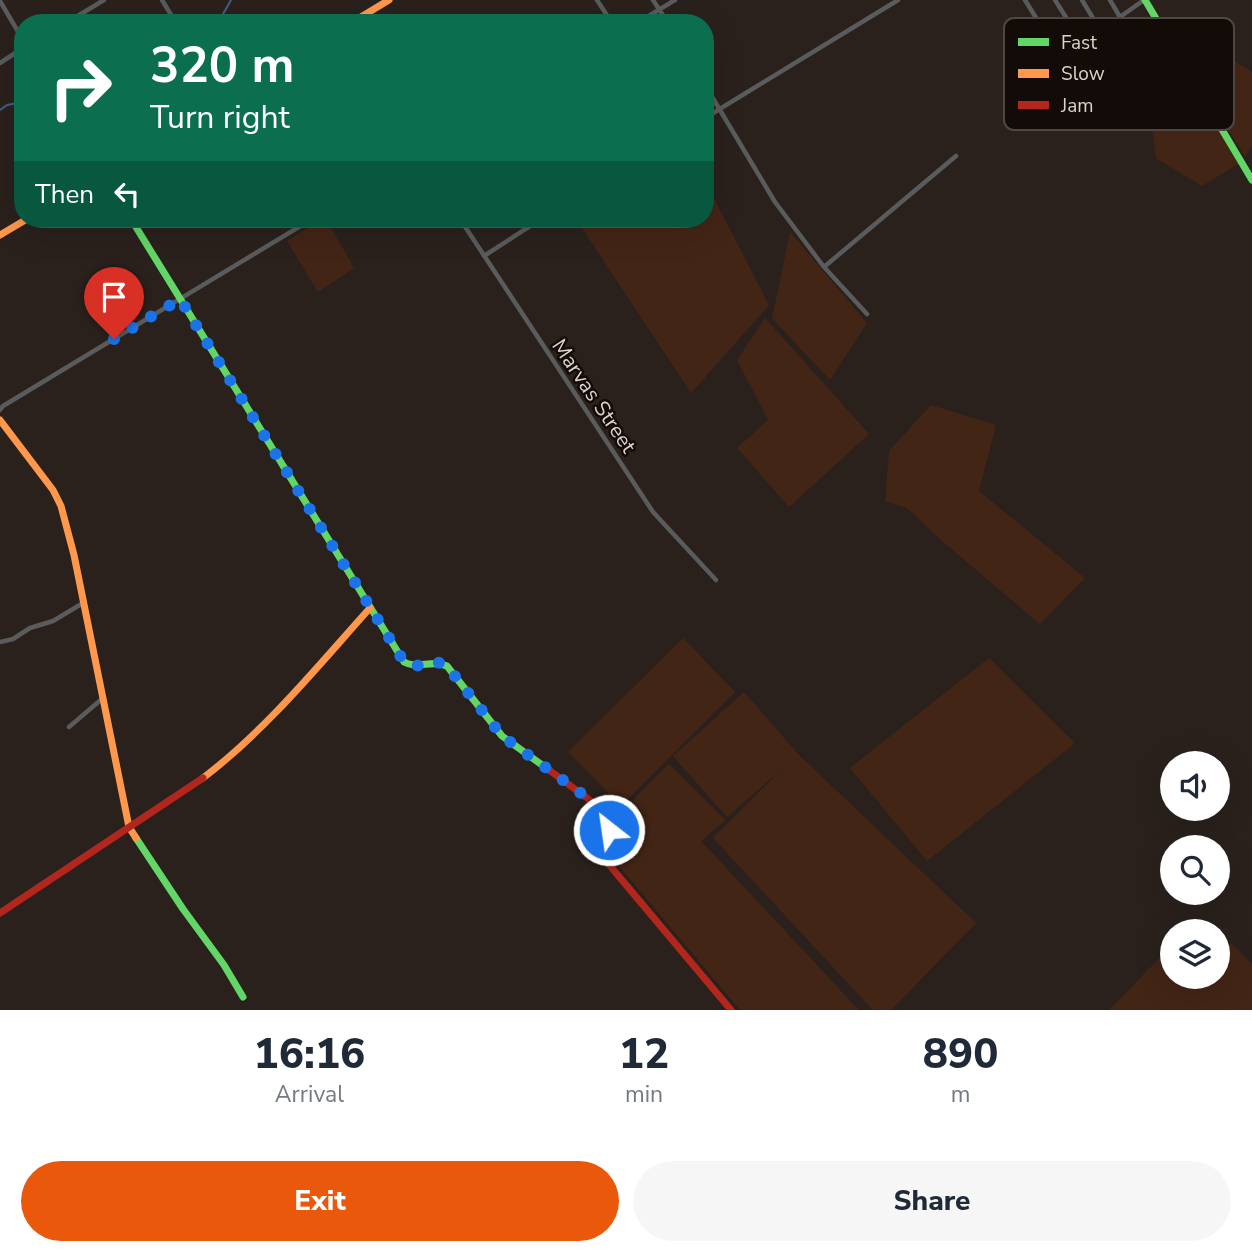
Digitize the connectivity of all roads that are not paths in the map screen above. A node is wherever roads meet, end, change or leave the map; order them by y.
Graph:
1 (104, 0) edge
2 (389, 0) edge
3 (653, 0) edge
4 (675, 0) edge
5 (898, 0) edge
6 (1025, 0) edge
7 (1055, 0) edge
8 (1082, 0) edge
9 (1110, 0) edge
10 (1145, 0) edge
11 (0, 1) edge
12 (659, 9) junction
13 (80, 14) edge
14 (366, 14) edge
15 (651, 14) edge
16 (662, 14) edge
17 (1120, 17) joint
18 (1036, 18) edge
19 (1066, 18) edge
20 (1093, 18) edge
21 (1156, 18) edge
22 (14, 25) edge
23 (714, 99) edge
24 (720, 109) junction
25 (714, 113) edge
26 (1222, 130) edge
27 (956, 156) dead end
28 (1252, 180) edge
29 (137, 228) edge
30 (297, 228) edge
31 (466, 228) edge
32 (527, 228) edge
33 (484, 256) junction
34 (824, 267) junction
35 (180, 299) junction
36 (867, 314) dead end
37 (0, 410) edge
38 (0, 420) edge
39 (716, 580) dead end
40 (83, 603) junction
41 (370, 608) junction
42 (0, 642) edge
43 (104, 697) junction
44 (69, 727) dead end
45 (129, 827) junction
46 (0, 913) edge
47 (243, 997) dead end
48 (731, 1010) edge

1 - 13 street
2 - 14 main road
3 - 12 street
4 - 12 street
5 - 24 street
6 - 18 street
7 - 19 street
8 - 20 street
9 - 17 street
10 - 17 street
10 - 21 main road
11 - 22 street
12 - 15 street
12 - 16 street
23 - 24 street
24 - 25 street
24 - 34 street
26 - 28 main road
27 - 34 street
29 - 35 main road
30 - 35 street
31 - 33 street, Marvas Street
32 - 33 street
33 - 39 street, Marvas Street
34 - 36 street
35 - 37 street
35 - 41 main road
38 - 40 main road
40 - 42 street
40 - 43 main road
41 - 45 main road
41 - 48 main road
43 - 44 street
43 - 45 main road
45 - 46 main road
45 - 47 main road

